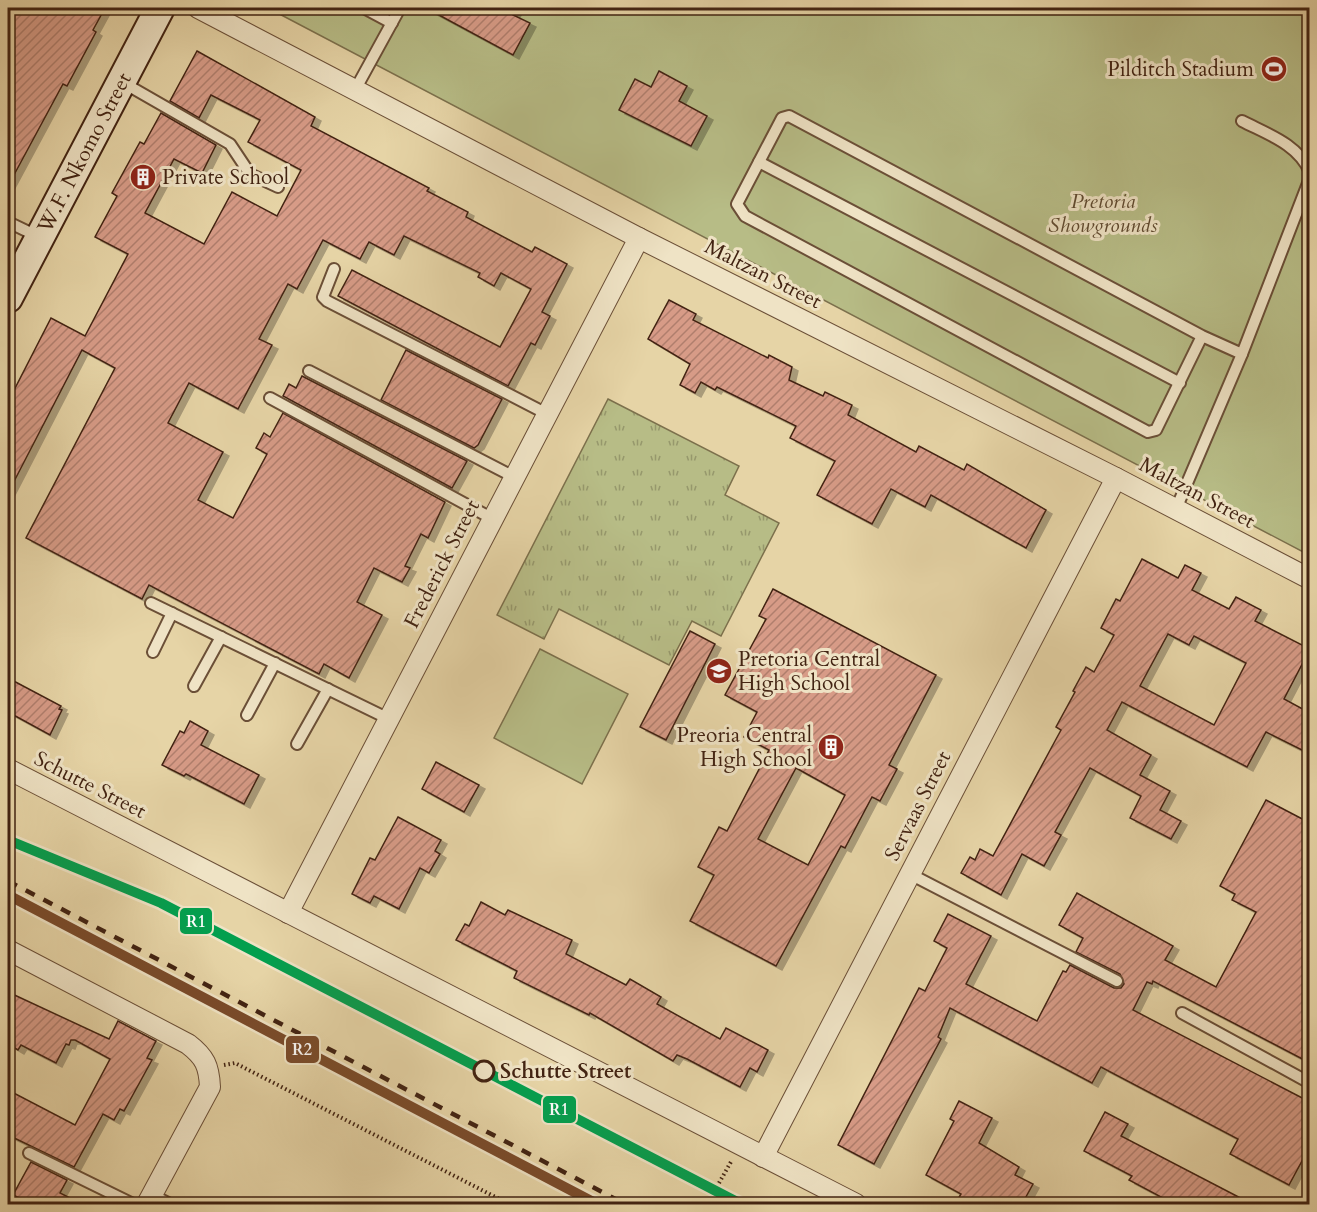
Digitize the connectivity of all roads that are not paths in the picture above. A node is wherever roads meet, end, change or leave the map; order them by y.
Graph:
1 (160, 8) edge
2 (198, 8) edge
3 (364, 8) edge
4 (400, 8) edge
5 (392, 23) junction
6 (122, 82) junction
7 (355, 90) junction
8 (1242, 121) dead end
9 (759, 162) junction
10 (1310, 172) edge
11 (1310, 178) edge
12 (278, 188) dead end
13 (8, 222) edge
14 (40, 237) junction
15 (639, 238) junction
16 (334, 269) dead end
17 (8, 298) edge
18 (1202, 336) junction
19 (1242, 354) junction
20 (309, 371) dead end
21 (1180, 383) junction
22 (270, 398) dead end
23 (547, 414) junction
24 (514, 477) junction
25 (1116, 478) junction
26 (1176, 509) junction
27 (493, 519) junction
28 (1310, 579) edge
29 (151, 603) dead end
30 (172, 613) junction
31 (221, 637) junction
32 (153, 652) dead end
33 (275, 663) junction
34 (194, 686) dead end
35 (328, 689) junction
36 (247, 715) dead end
37 (389, 718) junction
38 (297, 744) dead end
39 (8, 769) edge
40 (910, 874) junction
41 (288, 913) junction
42 (8, 950) edge
43 (1117, 981) dead end
44 (1182, 1013) dead end
45 (1310, 1083) edge
46 (29, 1153) dead end
47 (763, 1157) junction
48 (150, 1200) edge
49 (133, 1204) edge
50 (170, 1204) edge
51 (855, 1204) edge

1 - 6 main road, W.F. Nkomo Street
2 - 7 street, Maltzan Street
3 - 5 lane
4 - 5 lane
5 - 7 lane
6 - 12 lane
6 - 14 main road, W.F. Nkomo Street
7 - 15 street, Maltzan Street
8 - 10 lane
9 - 18 lane
9 - 21 lane
9 - 21 lane
11 - 19 lane
13 - 14 lane
14 - 17 main road, W.F. Nkomo Street
15 - 23 street, Frederick Street
15 - 25 street, Maltzan Street
16 - 23 lane
18 - 19 lane
18 - 21 lane
19 - 26 lane
20 - 24 lane
22 - 27 lane
23 - 24 street, Frederick Street
24 - 27 street, Frederick Street
25 - 26 street, Maltzan Street
25 - 40 street, Servaas Street
26 - 28 street, Maltzan Street
27 - 37 street, Frederick Street
29 - 30 lane
30 - 31 lane
30 - 32 lane
31 - 33 lane
31 - 34 lane
33 - 35 lane
33 - 36 lane
35 - 37 lane
35 - 38 lane
37 - 41 street, Frederick Street
39 - 41 street, Schutte Street
40 - 43 lane
40 - 47 street, Servaas Street
41 - 47 street, Schutte Street
42 - 48 street
44 - 45 lane
46 - 49 lane
47 - 51 street, Schutte Street
48 - 50 lane

